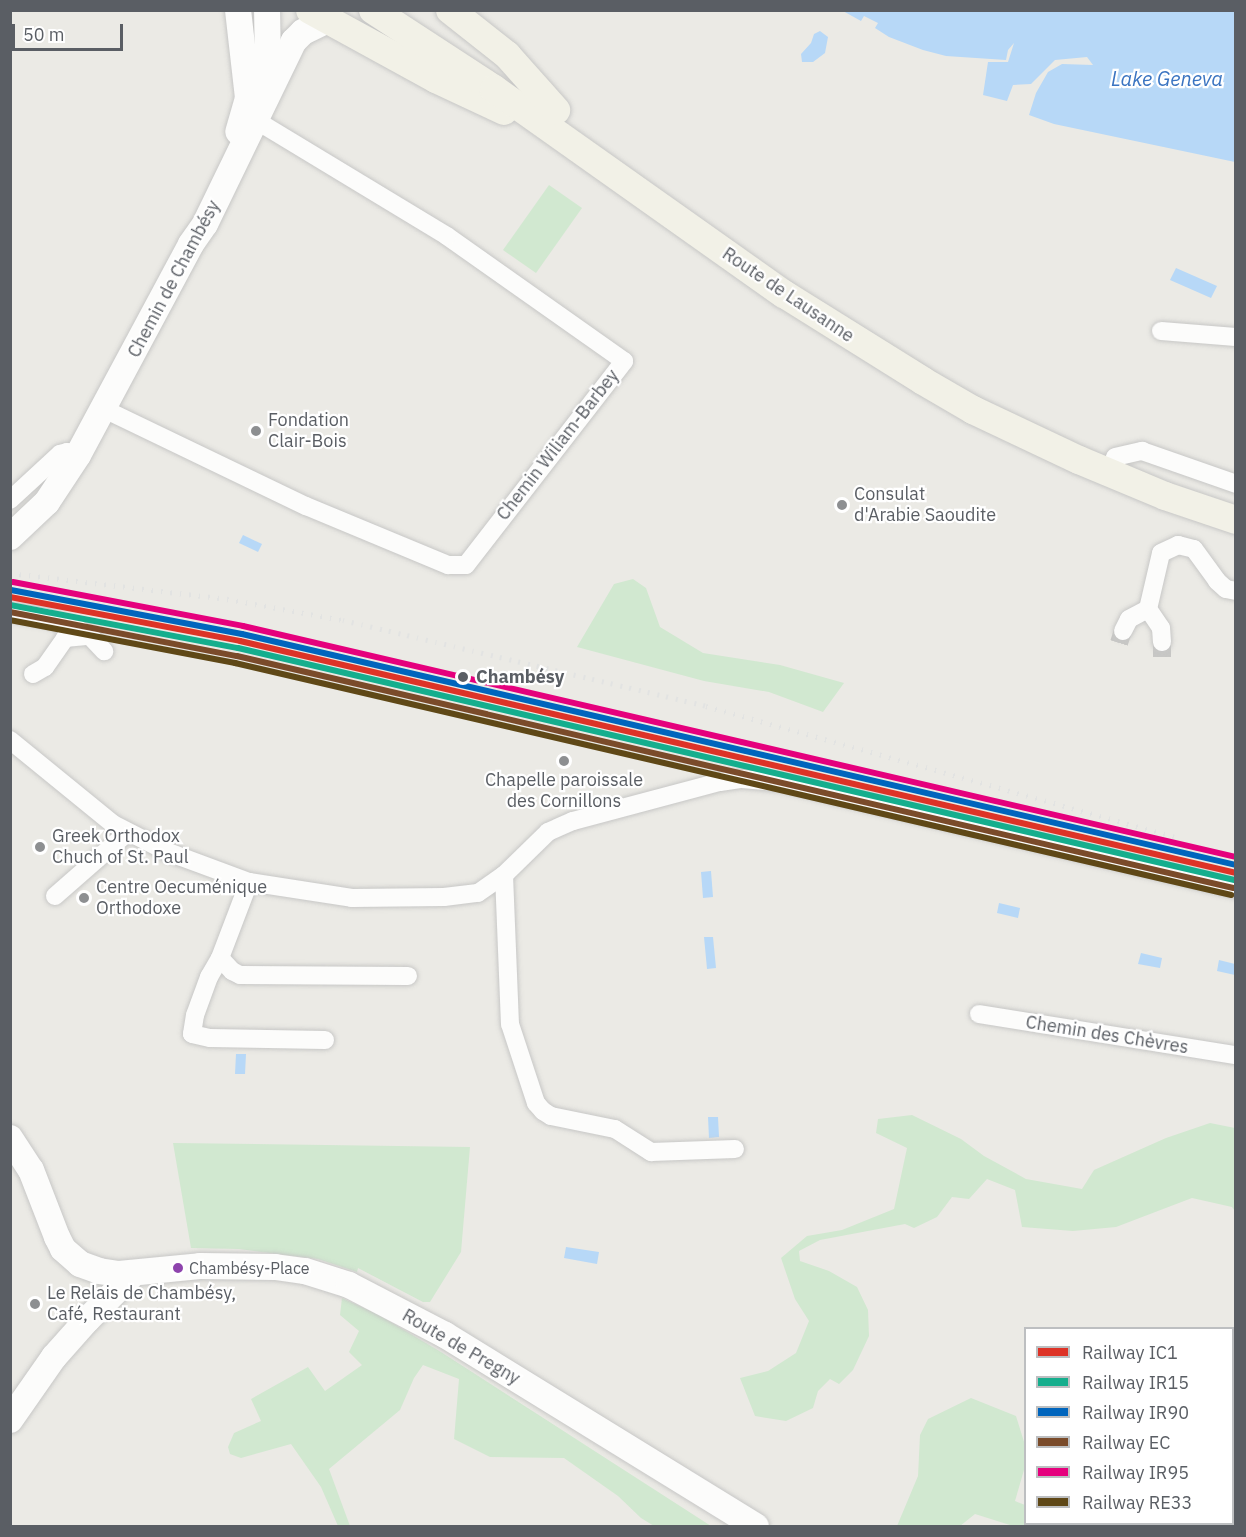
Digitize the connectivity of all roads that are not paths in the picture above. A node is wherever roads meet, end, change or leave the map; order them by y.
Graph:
1 (238, 10) edge
2 (267, 10) edge
3 (373, 10) edge
4 (408, 10) edge
5 (450, 10) edge
6 (319, 15) edge
7 (260, 116) junction
8 (556, 122) junction
9 (191, 244) junction
10 (1161, 332) dead end
11 (1236, 337) edge
12 (104, 409) junction
13 (78, 455) junction
14 (1235, 486) edge
15 (1165, 496) junction
16 (10, 500) edge
17 (1236, 520) edge
18 (1236, 535) edge
19 (10, 537) edge
20 (1236, 591) edge
21 (1148, 609) junction
22 (10, 612) edge
23 (1123, 631) tunnel mouth
24 (90, 636) junction
25 (1162, 642) tunnel mouth
26 (104, 651) dead end
27 (33, 674) dead end
28 (10, 740) edge
29 (128, 833) junction
30 (504, 875) junction
31 (249, 882) junction
32 (1236, 889) edge
33 (55, 896) dead end
34 (220, 958) junction
35 (408, 976) dead end
36 (979, 1014) dead end
37 (325, 1040) dead end
38 (1236, 1055) edge
39 (10, 1138) edge
40 (735, 1149) dead end
41 (134, 1274) junction
42 (10, 1420) edge
43 (756, 1527) edge

1 - 9 street
2 - 7 street
3 - 8 main road, Route de Lausanne
4 - 8 main road, Route de Lausanne
5 - 8 main road
6 - 7 street, Chemin de Chambésy
6 - 8 main road
7 - 9 street, Chemin de Chambésy
7 - 12 street, Chemin Wiliam-Barbey
8 - 14 main road, Route de Lausanne
8 - 15 main road, Route de Lausanne
9 - 12 street, Chemin de Chambésy
10 - 11 street
12 - 13 street, Chemin de Chambésy
13 - 16 street
13 - 19 street, Chemin de Chambésy
15 - 17 main road, Route de Lausanne
15 - 18 street
20 - 21 street
21 - 23 street
21 - 25 street
22 - 24 street
24 - 26 street
24 - 27 street
28 - 29 street
29 - 31 street
29 - 33 street
30 - 31 street
30 - 32 street
30 - 40 street
31 - 34 street
34 - 35 street
34 - 37 street
36 - 38 street, Chemin des Chèvres
39 - 41 street
41 - 42 street
41 - 43 street, Route de Pregny

